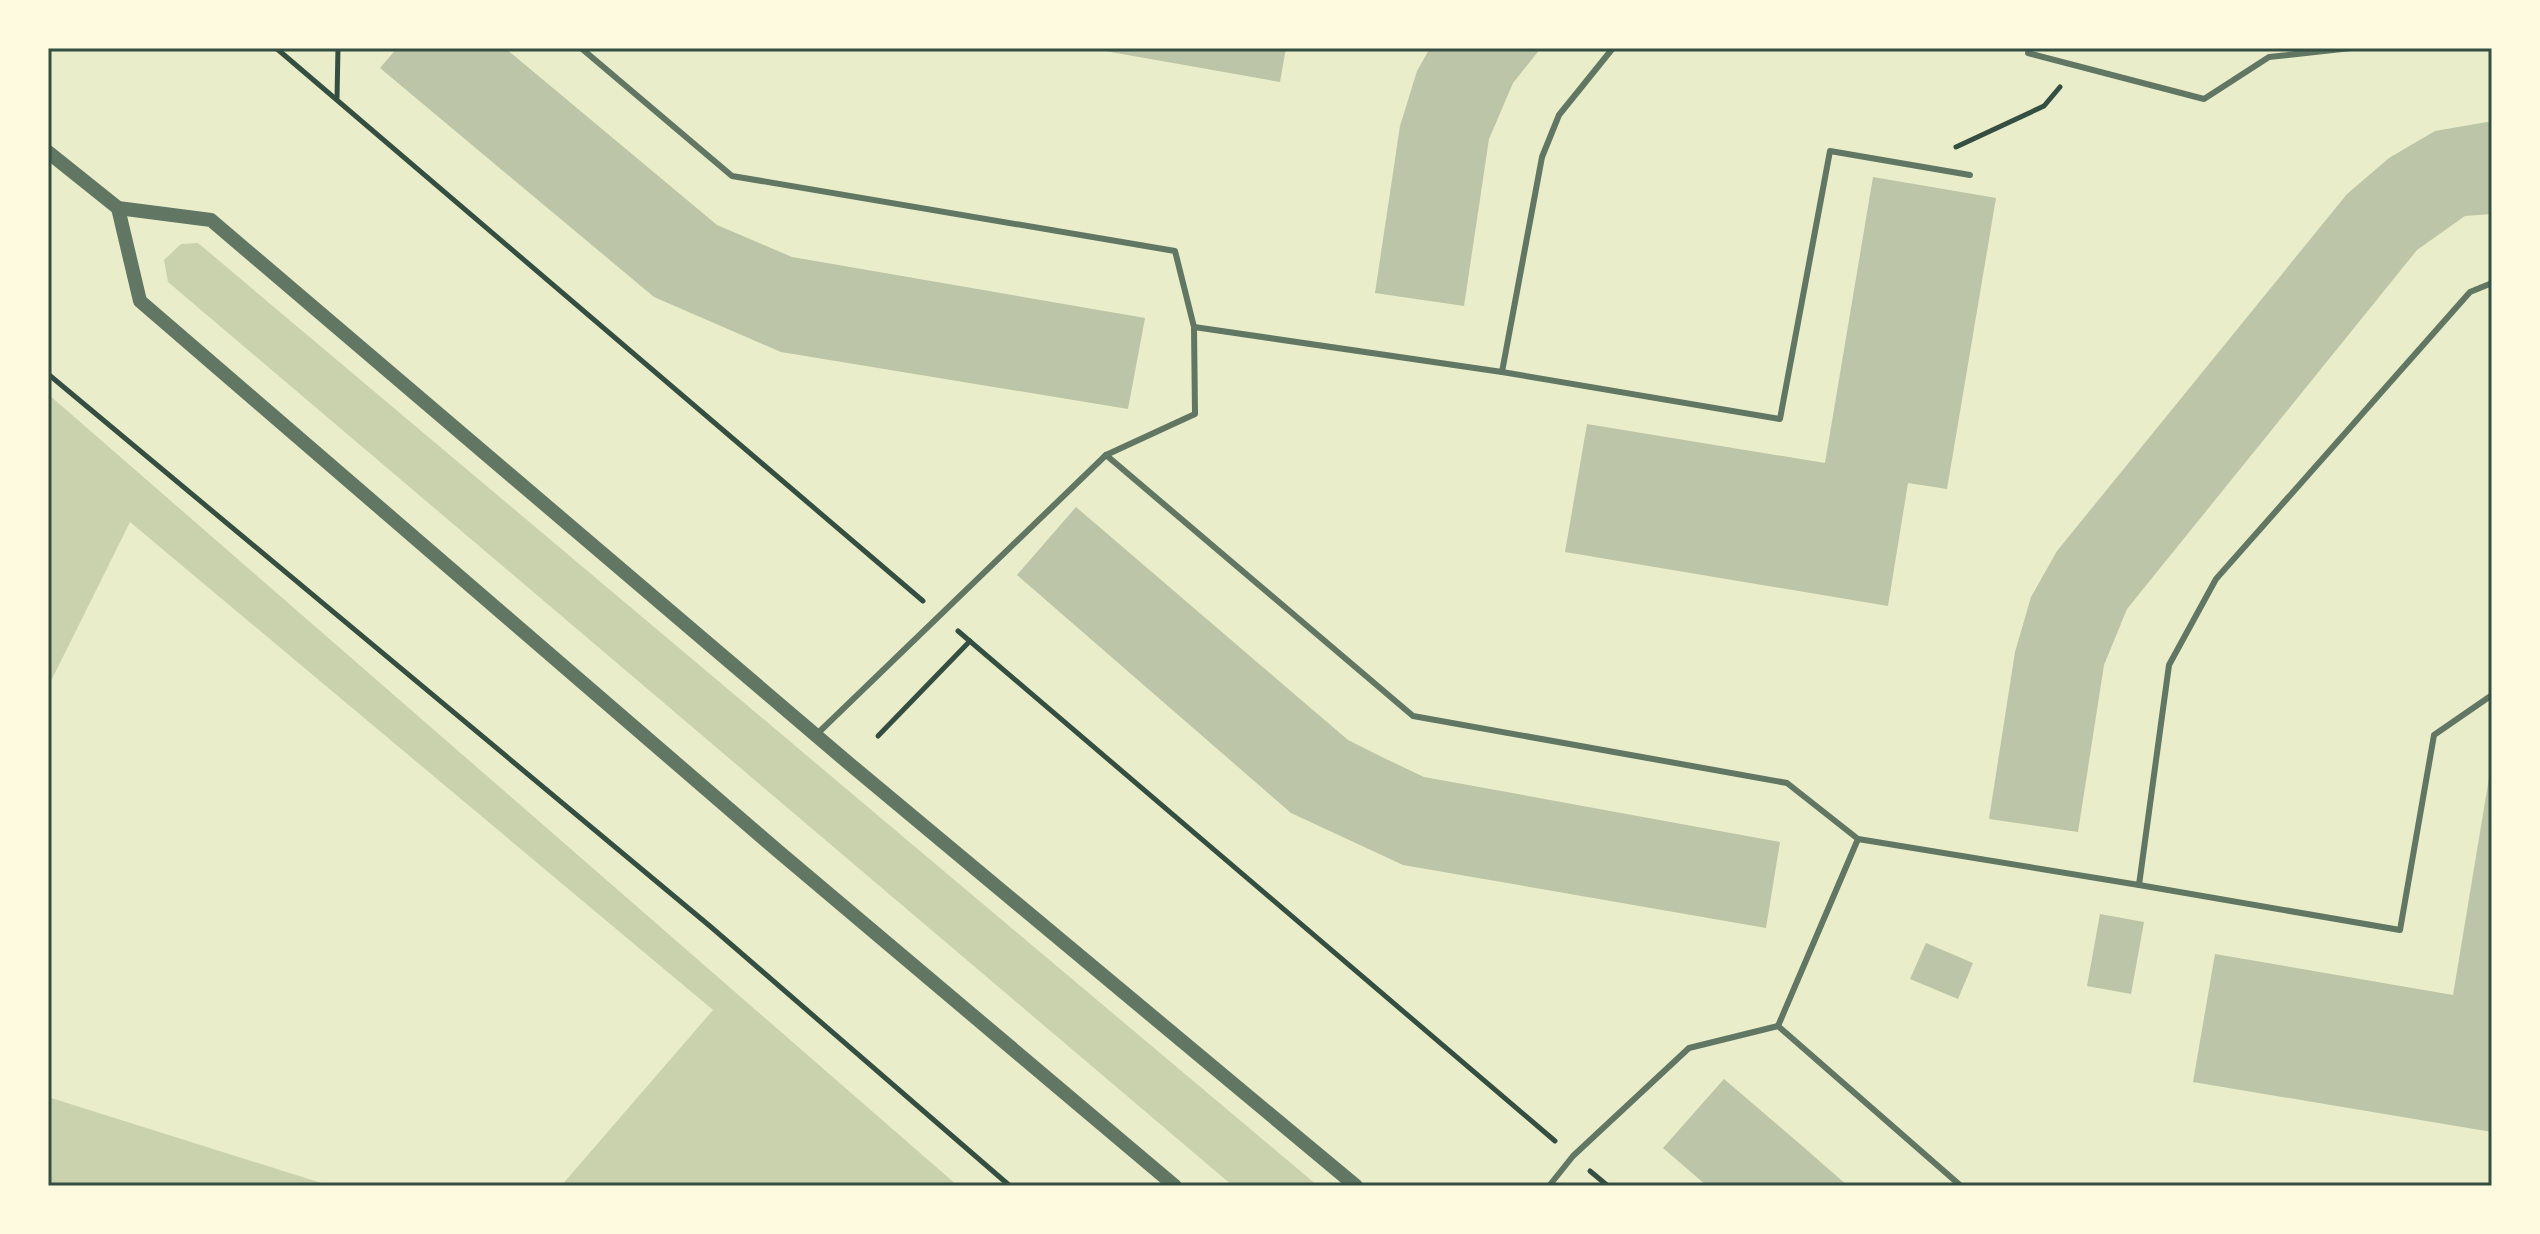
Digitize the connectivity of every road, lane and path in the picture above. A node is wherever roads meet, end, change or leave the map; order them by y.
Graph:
1 (338, 48) edge
2 (581, 48) edge
3 (1613, 48) edge
4 (2029, 48) edge
5 (2269, 48) edge
6 (2351, 48) edge
7 (2269, 57) junction
8 (2079, 66) junction
9 (336, 99) dead end
10 (48, 152) edge
11 (1915, 166) junction
12 (1970, 175) dead end
13 (118, 208) junction
14 (2492, 283) edge
15 (1194, 327) junction
16 (1502, 372) junction
17 (48, 374) edge
18 (1106, 455) junction
19 (970, 641) dead end
20 (2492, 695) edge
21 (816, 734) junction
22 (878, 736) dead end
23 (1858, 839) junction
24 (2139, 885) junction
25 (1778, 1026) junction
26 (1010, 1186) edge
27 (1175, 1186) edge
28 (1356, 1186) edge
29 (1549, 1186) edge
30 (1961, 1186) edge

1 - 9 path
2 - 15 lane
3 - 16 lane
4 - 8 lane
5 - 7 lane
6 - 7 lane
7 - 8 lane
8 - 11 path
10 - 13 street
11 - 12 lane
11 - 16 lane
13 - 21 street
13 - 27 street
14 - 24 lane
15 - 16 lane
15 - 18 lane
17 - 26 path
18 - 21 lane
18 - 23 lane
19 - 22 path
20 - 24 lane
21 - 28 street
23 - 24 lane
23 - 25 lane
25 - 29 lane
25 - 30 lane

